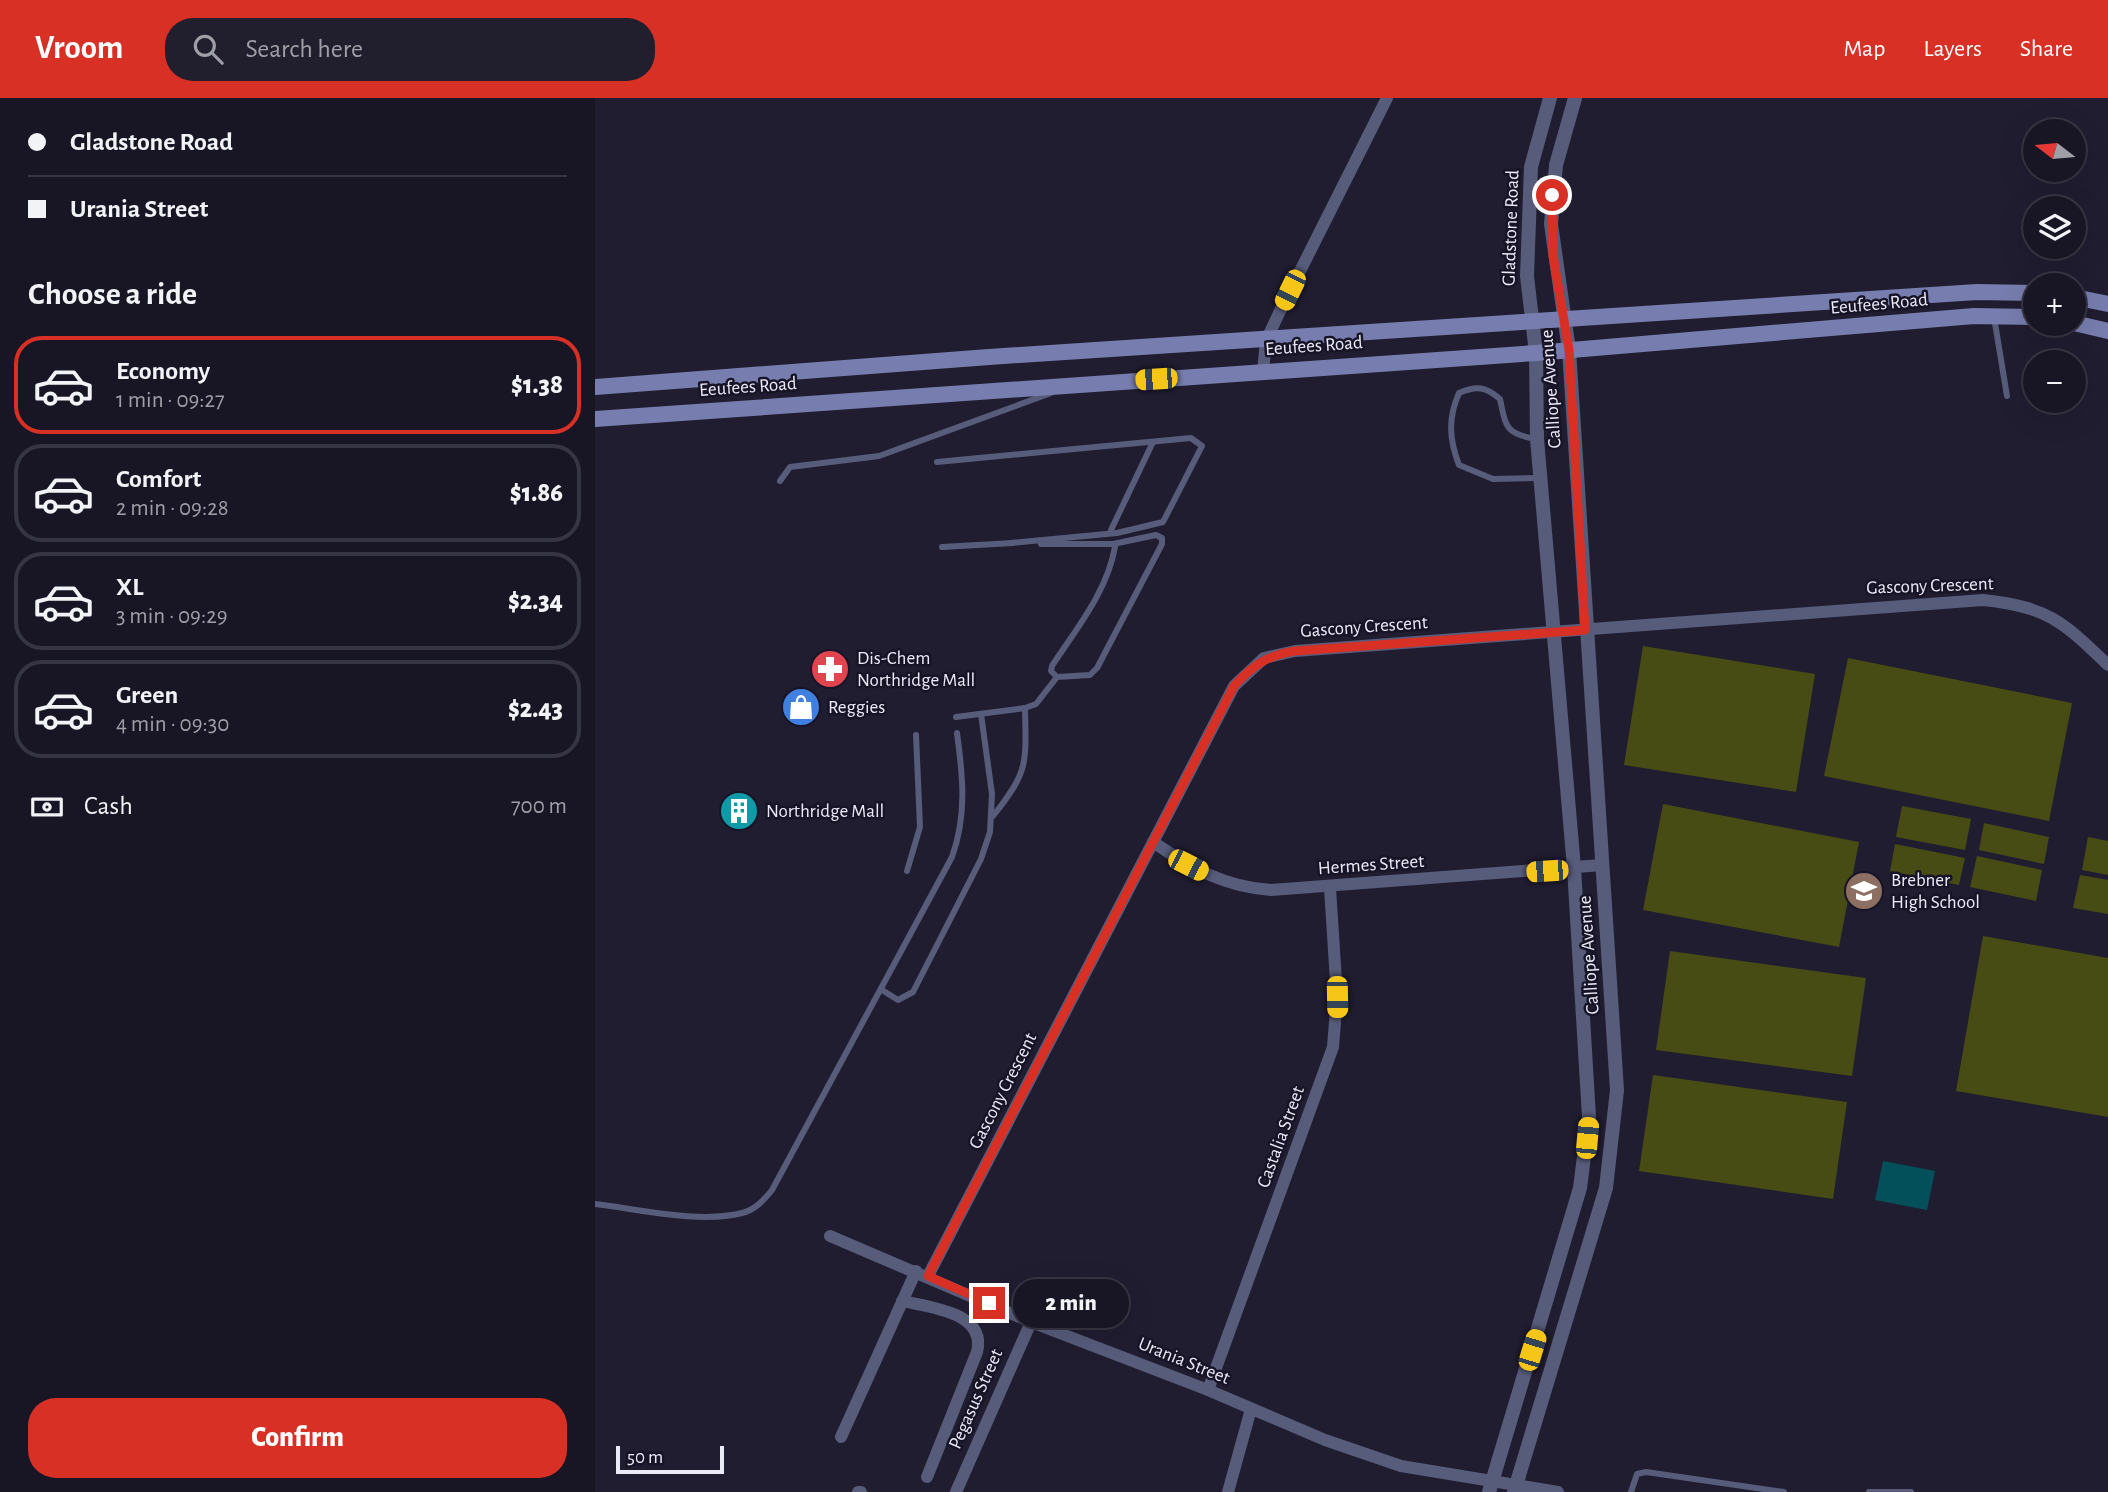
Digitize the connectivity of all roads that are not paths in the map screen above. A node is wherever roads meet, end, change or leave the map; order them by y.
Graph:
1 (1387, 98) edge
2 (1550, 98) edge
3 (1575, 98) edge
4 (2023, 293) edge
5 (1890, 297) junction
6 (2086, 299) edge
7 (2108, 304) edge
8 (1994, 315) junction
9 (2023, 316) edge
10 (1565, 318) junction
11 (1532, 320) junction
12 (1894, 324) junction
13 (2086, 326) edge
14 (2108, 331) edge
15 (1266, 341) junction
16 (1569, 350) junction
17 (1536, 353) junction
18 (1263, 371) junction
19 (1076, 384) junction
20 (595, 387) edge
21 (2007, 396) dead end
22 (595, 419) edge
23 (1537, 439) junction
24 (1153, 442) junction
25 (937, 462) dead end
26 (1541, 478) junction
27 (780, 481) dead end
28 (1113, 533) junction
29 (1011, 543) junction
30 (1114, 544) junction
31 (941, 547) dead end
32 (1585, 630) junction
33 (1555, 633) junction
34 (2108, 665) edge
35 (1057, 677) junction
36 (1025, 708) junction
37 (981, 714) junction
38 (956, 717) dead end
39 (957, 733) dead end
40 (916, 735) dead end
41 (993, 816) junction
42 (1153, 842) junction
43 (1602, 865) junction
44 (1574, 869) junction
45 (907, 871) dead end
46 (1330, 888) junction
47 (882, 990) junction
48 (595, 1204) edge
49 (830, 1236) dead end
50 (922, 1273) junction
51 (902, 1301) junction
52 (1031, 1322) junction
53 (1208, 1390) junction
54 (1251, 1409) junction
55 (841, 1437) dead end
56 (927, 1477) dead end
57 (1491, 1486) edge
58 (1515, 1488) edge
59 (956, 1492) edge
60 (1228, 1492) edge
61 (1558, 1492) edge
62 (1631, 1492) edge
63 (1784, 1492) edge
64 (1870, 1492) edge
65 (1910, 1492) edge

1 - 15 street
2 - 11 street, Gladstone Road
3 - 10 street, Gladstone Road
4 - 5 main road, Eeufees Road
5 - 10 main road, Eeufees Road
5 - 12 main road
6 - 7 main road
8 - 9 main road, Eeufees Road
8 - 12 main road, Eeufees Road
8 - 21 lane
10 - 11 main road, Eeufees Road
10 - 16 street, Calliope Avenue
11 - 15 main road, Eeufees Road
11 - 17 street, Calliope Avenue
12 - 16 main road, Eeufees Road
13 - 14 main road
15 - 18 street
15 - 20 main road, Eeufees Road
16 - 17 main road, Eeufees Road
16 - 32 street, Calliope Avenue
17 - 18 main road, Eeufees Road
17 - 23 street, Calliope Avenue
18 - 19 main road, Eeufees Road
19 - 22 main road, Eeufees Road
19 - 27 lane
23 - 26 street, Calliope Avenue
23 - 26 lane
24 - 25 lane
24 - 28 lane
24 - 28 lane
26 - 33 street, Calliope Avenue
28 - 29 lane
29 - 30 lane
29 - 31 lane
30 - 35 lane
30 - 35 lane
32 - 33 street, Gascony Crescent
32 - 34 street, Gascony Crescent
32 - 43 street, Calliope Avenue
33 - 42 street, Gascony Crescent
33 - 44 street, Calliope Avenue
35 - 36 lane
36 - 37 lane
36 - 41 lane
37 - 38 lane
37 - 41 lane
39 - 47 lane
40 - 45 lane
41 - 47 lane
42 - 46 street, Hermes Street
42 - 50 street, Gascony Crescent
43 - 44 street, Hermes Street
43 - 58 street, Calliope Avenue
44 - 46 street, Hermes Street
44 - 57 street, Calliope Avenue
46 - 53 street, Castalia Street
47 - 48 lane
49 - 50 street, Urania Street
50 - 51 street, Gascony Crescent
50 - 52 street, Urania Street
51 - 55 street, Gascony Crescent
51 - 56 street
52 - 53 street, Urania Street
52 - 59 street, Pegasus Street
53 - 54 street, Urania Street
54 - 57 street, Urania Street
54 - 60 street
57 - 58 street, Urania Street
58 - 61 street, Urania Street
62 - 63 lane
64 - 65 lane

